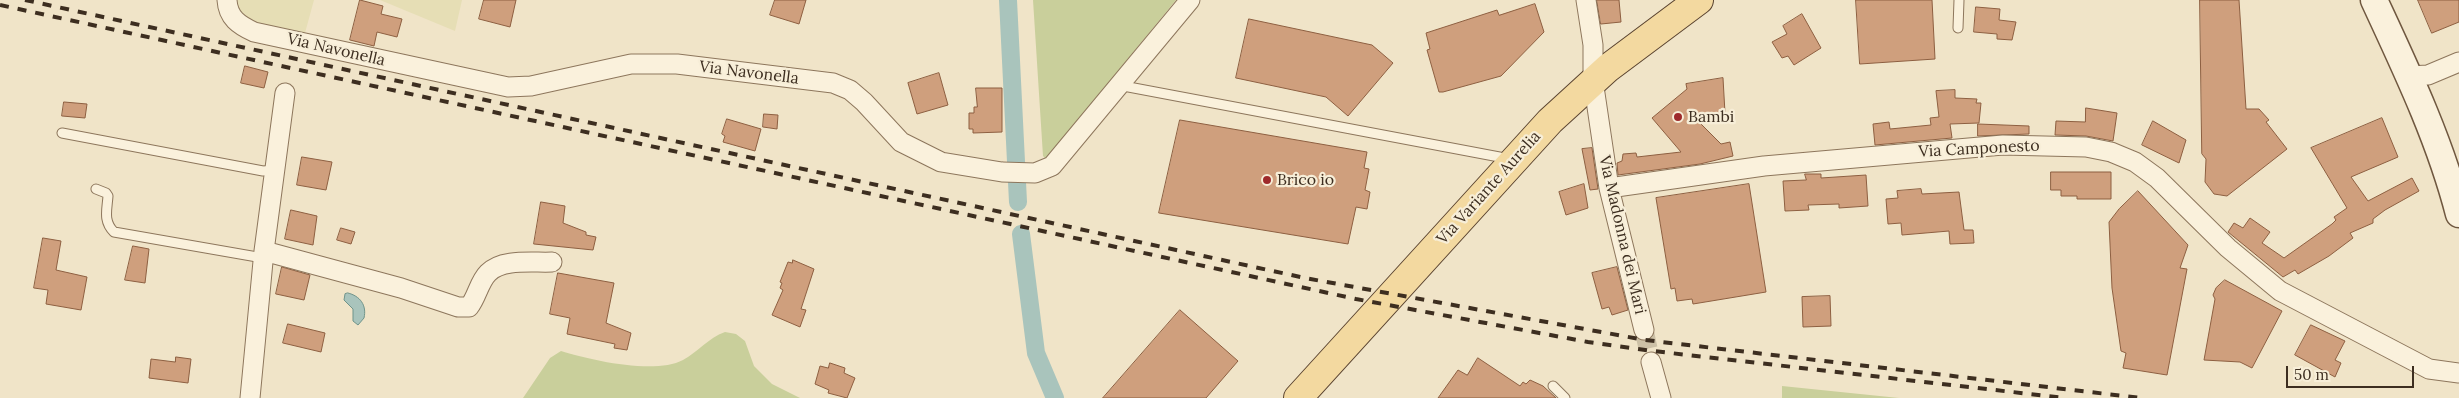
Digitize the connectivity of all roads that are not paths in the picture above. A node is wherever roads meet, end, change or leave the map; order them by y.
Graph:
1 (227, 0) edge
2 (1190, 0) edge
3 (1586, 0) edge
4 (1698, 0) edge
5 (1959, 0) edge
6 (2374, 0) edge
7 (1958, 28) dead end
8 (2459, 62) edge
9 (2409, 76) junction
10 (1593, 80) junction
11 (1118, 85) junction
12 (286, 93) dead end
13 (62, 133) dead end
14 (1513, 160) junction
15 (275, 170) junction
16 (1609, 188) junction
17 (96, 190) dead end
18 (2459, 214) edge
19 (264, 255) junction
20 (552, 262) dead end
21 (1644, 330) tunnel mouth
22 (1651, 362) tunnel mouth
23 (2459, 372) edge
24 (1553, 386) dead end
25 (250, 398) edge
26 (1298, 398) edge
27 (1565, 398) edge
28 (1661, 398) edge

1 - 11 street, Via Navonella
2 - 11 street, Via Navonella
3 - 10 street
4 - 10 main road, Via Variante Aurelia
5 - 7 lane
6 - 9 main road
8 - 9 street
9 - 18 main road
10 - 14 main road, Via Variante Aurelia
10 - 16 street, Via Madonna dei Mari
11 - 14 lane
12 - 15 street
13 - 15 lane
14 - 26 main road, Via Variante Aurelia
15 - 19 street
16 - 21 street, Via Madonna dei Mari
16 - 23 street, Via Camponesto
17 - 19 lane
19 - 20 street
19 - 25 street
22 - 28 street
24 - 27 lane

